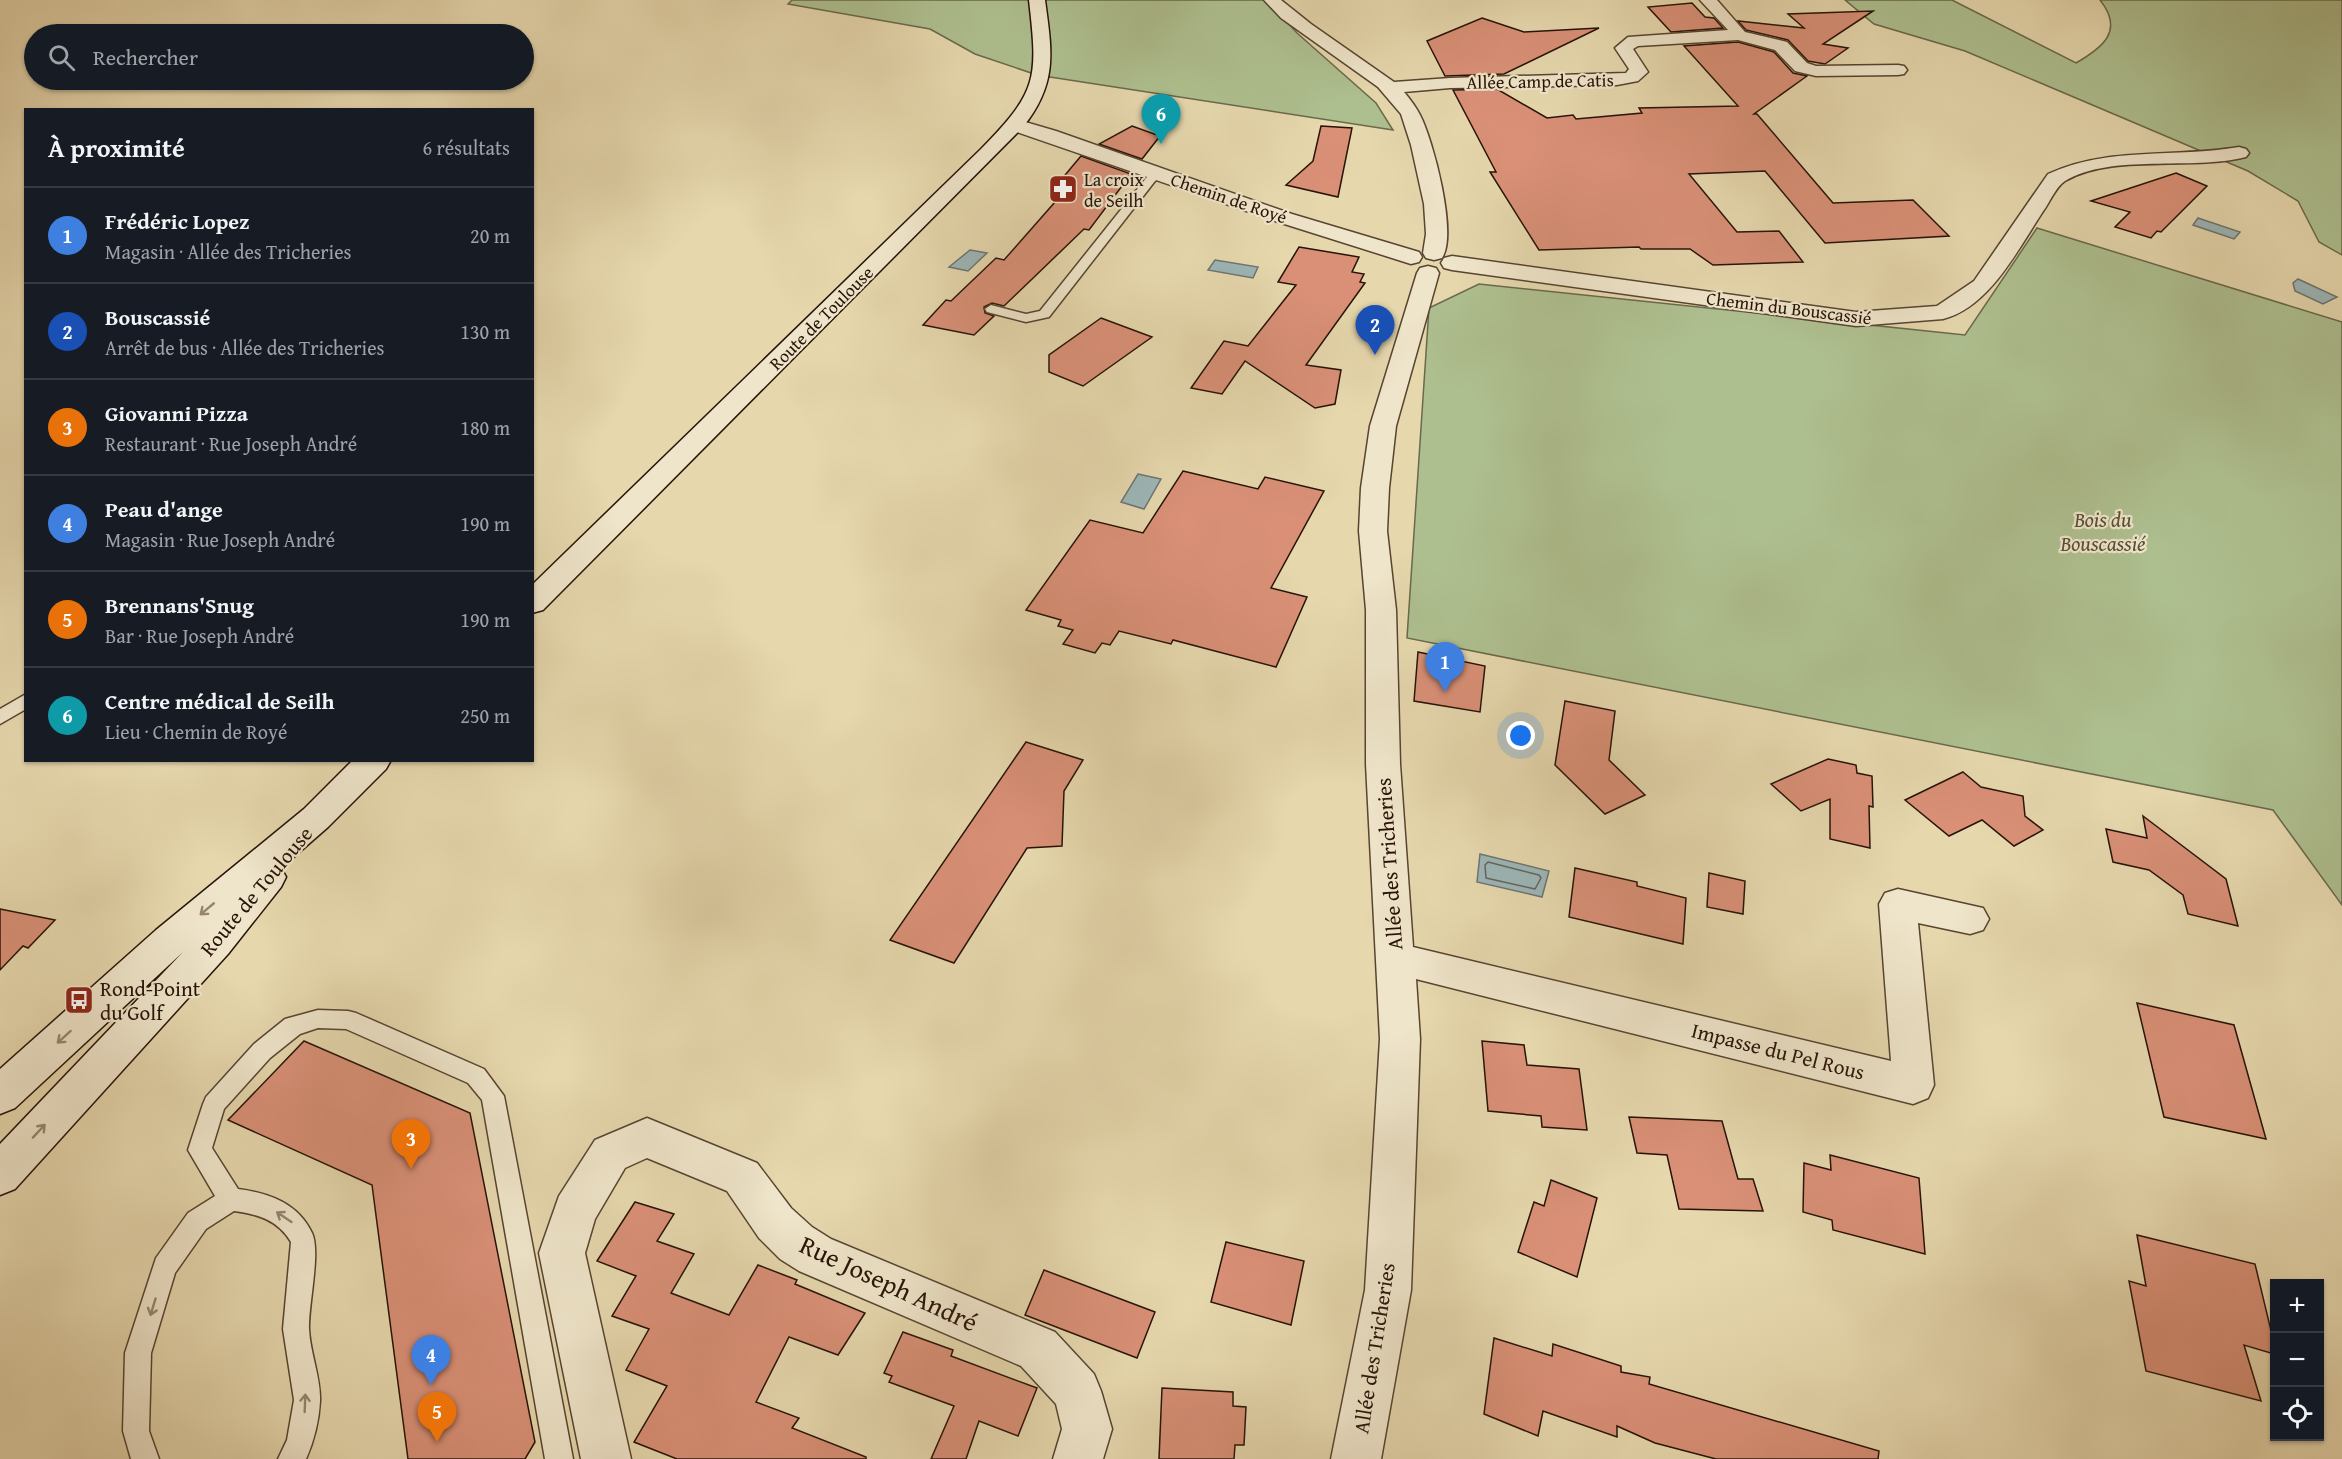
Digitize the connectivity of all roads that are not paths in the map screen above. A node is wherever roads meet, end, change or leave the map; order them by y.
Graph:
1 (1037, 0) edge
2 (1272, 0) edge
3 (1708, 0) edge
4 (1738, 35) junction
5 (1898, 70) dead end
6 (1390, 88) junction
7 (1015, 124) junction
8 (2239, 153) dead end
9 (1160, 174) junction
10 (1431, 261) junction
11 (991, 309) dead end
12 (534, 601) edge
13 (24, 701) edge
14 (0, 718) edge
15 (372, 762) edge
16 (316, 818) junction
17 (1970, 919) dead end
18 (1395, 962) junction
19 (0, 1095) edge
20 (0, 1175) edge
21 (231, 1199) junction
22 (145, 1459) edge
23 (292, 1459) edge
24 (559, 1459) edge
25 (606, 1459) edge
26 (1078, 1459) edge
27 (1356, 1459) edge

1 - 7 street, Route de Toulouse
2 - 6 street, Allée des Tricheries
3 - 4 street
4 - 5 street
4 - 6 street, Allée Camp de Catis
6 - 10 street, Allée des Tricheries
7 - 9 street, Chemin de Royé
7 - 12 street, Route de Toulouse
8 - 10 street, Chemin du Bouscassié
9 - 10 street, Chemin de Royé
9 - 11 lane
10 - 18 street, Allée des Tricheries
13 - 14 lane
15 - 16 street, Route de Toulouse
16 -> 19 street, Route de Toulouse
20 -> 16 street, Route de Toulouse
17 - 18 street, Impasse du Pel Rous
18 - 27 street, Allée des Tricheries
21 -> 22 lane
23 -> 21 lane
21 - 24 lane
25 - 26 street, Rue Joseph André

